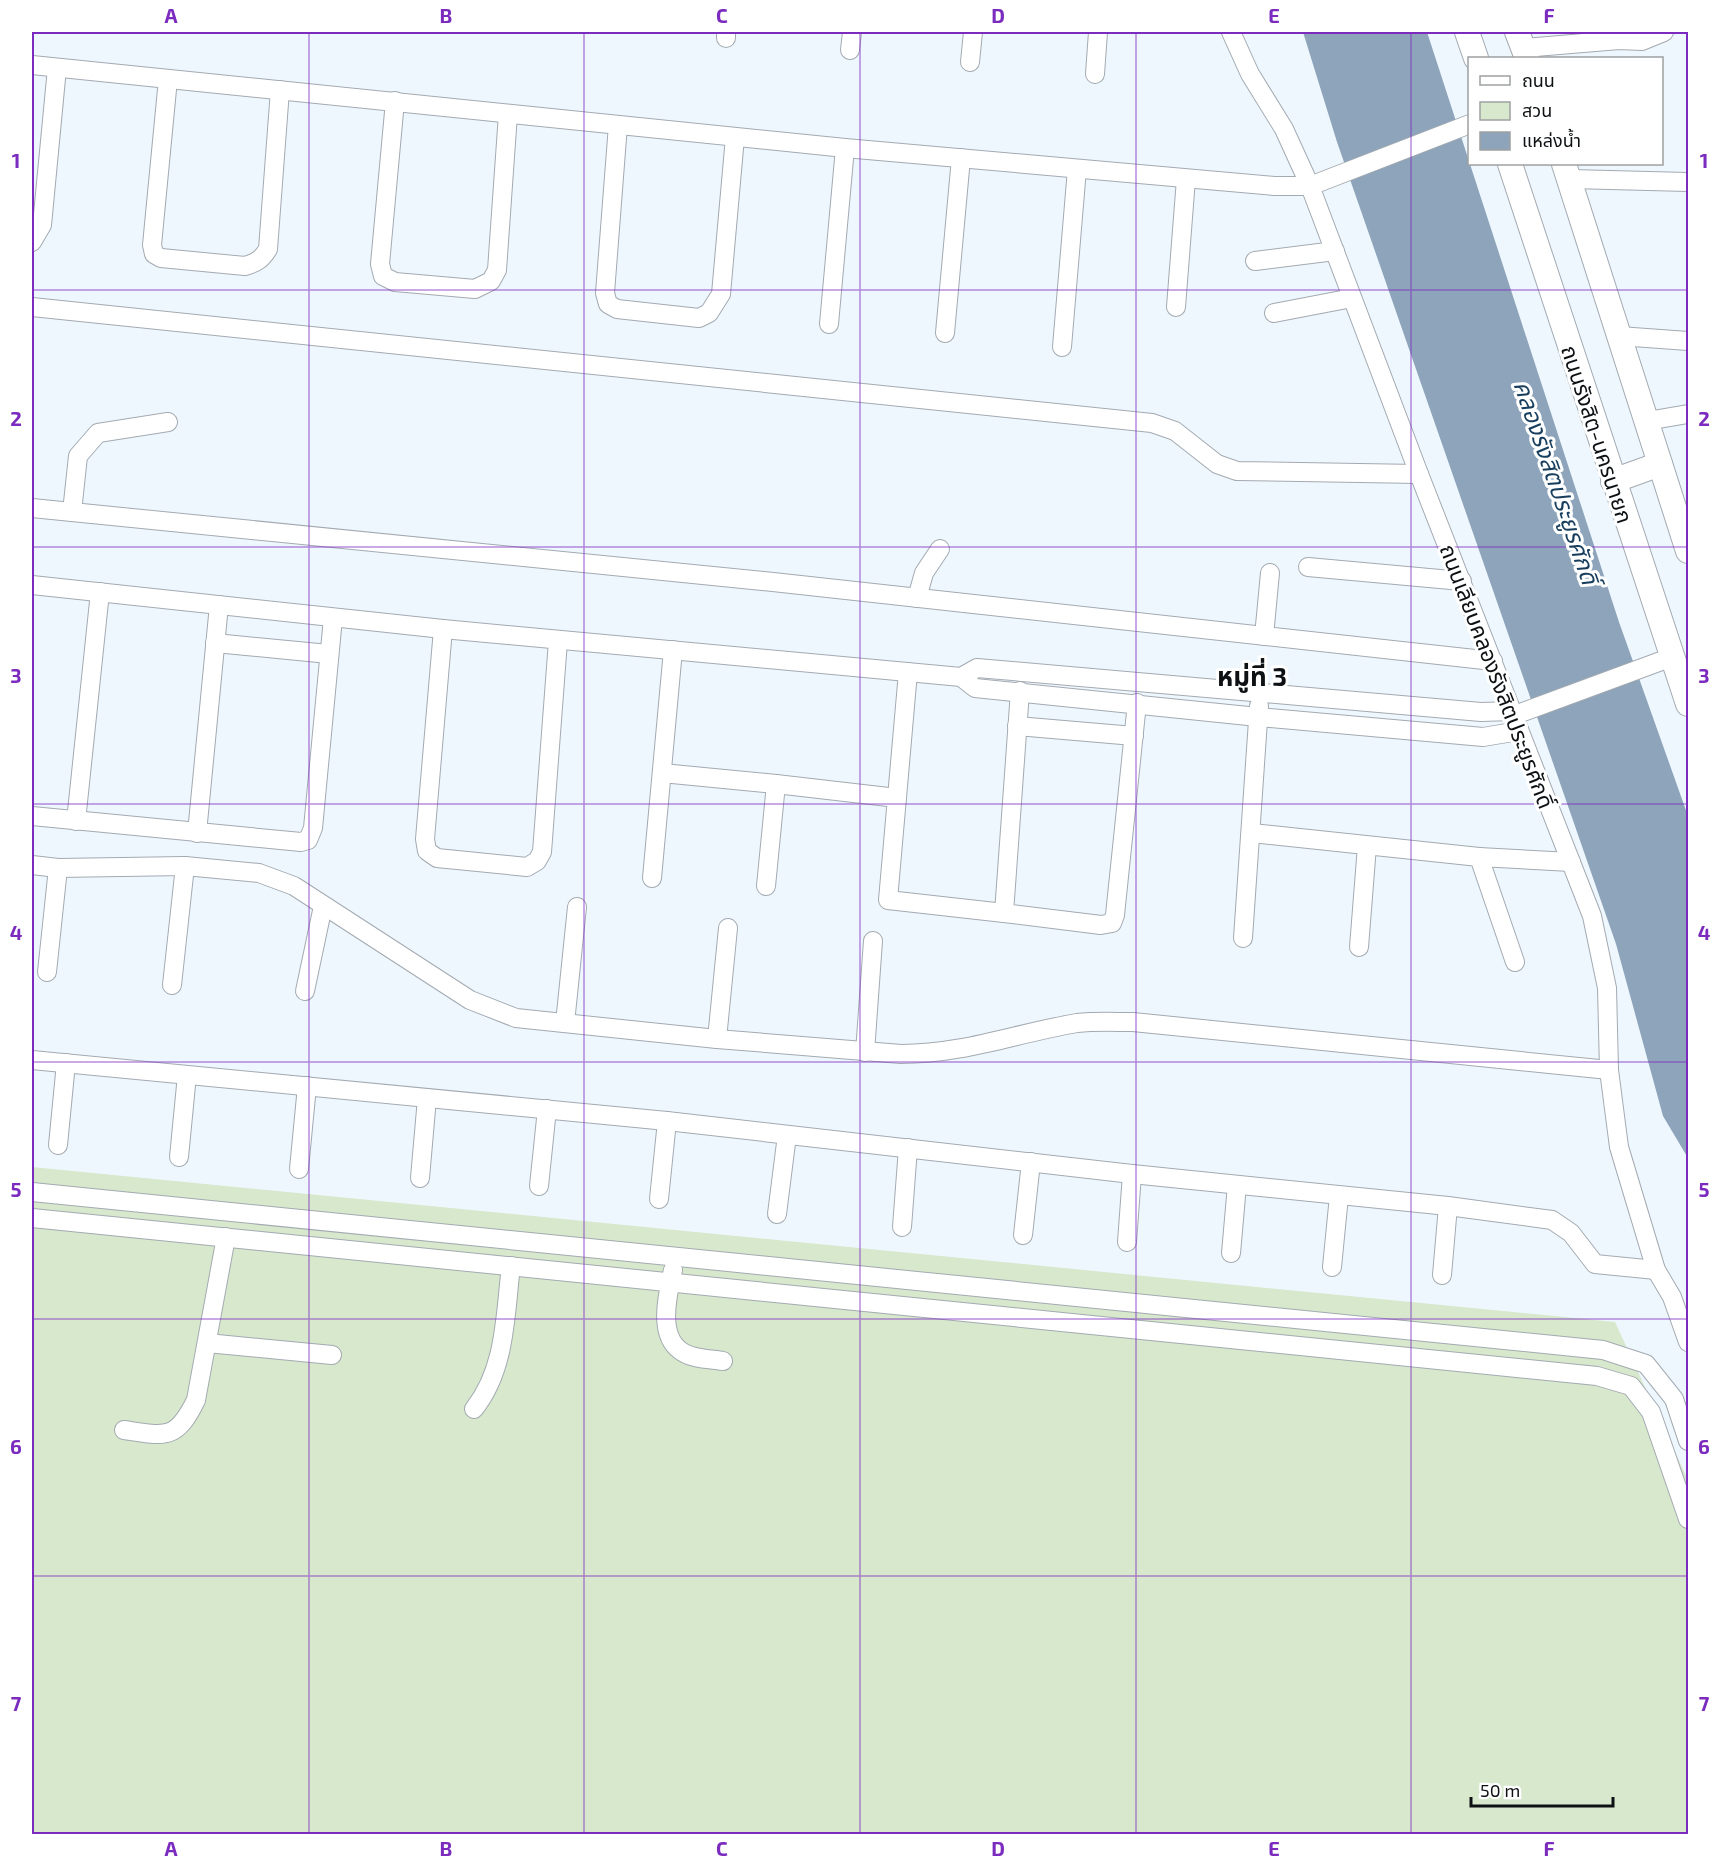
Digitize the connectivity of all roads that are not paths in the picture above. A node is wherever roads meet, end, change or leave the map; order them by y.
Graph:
1 (852, 32) edge
2 (973, 32) edge
3 (1098, 32) edge
4 (1231, 32) edge
5 (1467, 32) edge
6 (1664, 32) edge
7 (1522, 46) edge
8 (850, 50) dead end
9 (1476, 57) edge
10 (970, 62) dead end
11 (32, 65) edge
12 (57, 68) junction
13 (1095, 74) dead end
14 (168, 79) junction
15 (280, 90) junction
16 (395, 102) junction
17 (508, 114) junction
18 (618, 125) junction
19 (1468, 125) edge
20 (735, 137) junction
21 (845, 148) junction
22 (961, 158) junction
23 (1510, 165) edge
24 (1077, 169) junction
25 (1567, 171) edge
26 (1186, 179) junction
27 (1689, 182) edge
28 (1310, 186) junction
29 (32, 242) edge
30 (1335, 251) junction
31 (1255, 261) dead end
32 (1353, 298) junction
33 (1176, 307) dead end
34 (32, 308) edge
35 (1275, 313) dead end
36 (829, 324) dead end
37 (945, 333) dead end
38 (1619, 336) junction
39 (1689, 341) edge
40 (1062, 347) dead end
41 (1689, 414) edge
42 (1647, 421) junction
43 (168, 422) dead end
44 (1660, 464) junction
45 (1419, 474) junction
46 (1613, 481) junction
47 (1680, 497) edge
48 (32, 508) edge
49 (72, 512) junction
50 (939, 549) dead end
51 (1689, 551) edge
52 (1308, 567) dead end
53 (1270, 573) dead end
54 (1462, 581) junction
55 (32, 585) edge
56 (100, 592) junction
57 (917, 598) junction
58 (219, 605) junction
59 (333, 618) junction
60 (443, 629) junction
61 (1264, 636) junction
62 (558, 641) junction
63 (215, 643) junction
64 (674, 650) junction
65 (329, 654) junction
66 (1666, 659) junction
67 (1493, 661) junction
68 (908, 672) junction
69 (961, 677) junction
70 (1020, 691) junction
71 (1260, 692) junction
72 (1137, 703) junction
73 (1689, 704) edge
74 (1258, 717) junction
75 (1519, 717) junction
76 (1017, 726) junction
77 (1134, 736) junction
78 (662, 773) junction
79 (776, 784) junction
80 (897, 798) junction
81 (32, 816) edge
82 (76, 821) junction
83 (197, 833) junction
84 (1252, 833) junction
85 (1367, 846) junction
86 (1479, 857) junction
87 (1571, 862) junction
88 (32, 865) edge
89 (185, 866) junction
90 (58, 868) junction
91 (652, 878) dead end
92 (766, 886) dead end
93 (323, 906) junction
94 (577, 908) dead end
95 (1004, 913) junction
96 (728, 928) dead end
97 (1243, 938) dead end
98 (873, 941) dead end
99 (1359, 947) dead end
100 (1515, 962) dead end
101 (47, 972) dead end
102 (172, 985) dead end
103 (305, 991) dead end
104 (565, 1023) junction
105 (717, 1039) junction
106 (864, 1052) junction
107 (32, 1060) edge
108 (66, 1063) junction
109 (1609, 1070) junction
110 (187, 1075) junction
111 (308, 1086) junction
112 (428, 1098) junction
113 (547, 1109) junction
114 (667, 1121) junction
115 (787, 1135) junction
116 (58, 1145) dead end
117 (908, 1148) junction
118 (179, 1157) dead end
119 (1031, 1162) junction
120 (299, 1169) dead end
121 (1132, 1174) junction
122 (420, 1178) dead end
123 (1237, 1185) junction
124 (539, 1186) dead end
125 (32, 1192) edge
126 (1339, 1196) junction
127 (659, 1199) dead end
128 (1448, 1206) junction
129 (777, 1214) dead end
130 (32, 1218) edge
131 (306, 1219) junction
132 (902, 1227) dead end
133 (1023, 1235) dead end
134 (226, 1237) junction
135 (1127, 1242) dead end
136 (304, 1245) junction
137 (1231, 1253) dead end
138 (676, 1256) junction
139 (511, 1266) junction
140 (1332, 1267) dead end
141 (1656, 1270) junction
142 (1442, 1275) dead end
143 (670, 1282) junction
144 (1037, 1292) junction
145 (1035, 1317) junction
146 (1391, 1329) junction
147 (1689, 1342) edge
148 (207, 1343) junction
149 (332, 1355) dead end
150 (1388, 1355) junction
151 (723, 1361) dead end
152 (474, 1408) dead end
153 (124, 1430) dead end
154 (1689, 1441) edge
155 (1689, 1519) edge

1 - 8 street
2 - 10 street
3 - 13 street
4 - 28 street, ถนนเลียบคลองรังสิตประยูรศักดิ์
5 - 9 main road
6 - 7 street
11 - 12 street
12 - 14 street
12 - 29 street
14 - 15 street
14 - 15 street
15 - 16 street
16 - 17 street
16 - 17 street
17 - 18 street
18 - 20 street
18 - 20 street
19 - 28 street
20 - 21 street
21 - 22 street
21 - 36 street
22 - 24 street
22 - 37 street
23 - 46 main road, ถนนรังสิต-นครนายก
24 - 26 street
24 - 40 street
25 - 27 street
25 - 38 main road
26 - 28 street
26 - 33 street
28 - 30 street, ถนนเลียบคลองรังสิตประยูรศักดิ์
30 - 31 street
30 - 32 street, ถนนเลียบคลองรังสิตประยูรศักดิ์
32 - 35 street
32 - 45 street, ถนนเลียบคลองรังสิตประยูรศักดิ์
34 - 45 street
38 - 39 street
38 - 42 main road
41 - 42 street
42 - 44 main road
43 - 49 street
44 - 46 main road
44 - 47 main road
45 - 54 street, ถนนเลียบคลองรังสิตประยูรศักดิ์
46 - 66 main road, ถนนรังสิต-นครนายก
47 - 51 main road
48 - 49 street
49 - 57 street
50 - 57 street
52 - 54 street
53 - 61 street
54 - 67 street, ถนนเลียบคลองรังสิตประยูรศักดิ์
55 - 56 street
56 - 58 street
56 - 82 street
57 - 61 street
58 - 59 street
58 - 63 street
59 - 60 street
59 - 65 street
60 - 62 street
60 - 62 street
61 - 67 street
62 - 64 street
63 - 65 street
63 - 83 street
64 - 68 street
64 - 78 street
65 - 83 street
66 - 73 main road, ถนนรังสิต-นครนายก
66 - 75 street
67 - 75 street, ถนนเลียบคลองรังสิตประยูรศักดิ์
68 - 69 street
68 - 80 street
69 - 70 street
69 - 71 street
70 - 72 street
70 - 76 street
71 - 74 street
71 - 75 street
72 - 74 street
72 - 77 street
74 - 75 street
74 - 84 street
75 - 87 street, ถนนเลียบคลองรังสิตประยูรศักดิ์
76 - 77 street
76 - 95 street
77 - 95 street
78 - 79 street
78 - 91 street
79 - 80 street
79 - 92 street
80 - 95 street
81 - 82 street
82 - 83 street
84 - 85 street
84 - 97 street
85 - 86 street
85 - 99 street
86 - 87 street
86 - 100 street
87 - 109 street, ถนนเลียบคลองรังสิตประยูรศักดิ์
88 - 90 street
89 - 90 street
89 - 93 street
89 - 102 street
90 - 101 street
93 - 103 street
93 - 104 street
94 - 104 street
96 - 105 street
98 - 106 street
104 - 105 street
105 - 106 street
106 - 109 street
107 - 108 street
108 - 110 street
108 - 116 street
109 - 141 street, ถนนเลียบคลองรังสิตประยูรศักดิ์
110 - 111 street
110 - 118 street
111 - 112 street
111 - 120 street
112 - 113 street
112 - 122 street
113 - 114 street
113 - 124 street
114 - 115 street
114 - 127 street
115 - 117 street
115 - 129 street
117 - 119 street
117 - 132 street
119 - 121 street
119 - 133 street
121 - 123 street
121 - 135 street
123 - 126 street
123 - 137 street
125 - 131 street
126 - 128 street
126 - 140 street
128 - 141 street
128 - 142 street
130 - 134 street
131 - 136 street
131 - 138 street
134 - 136 street
134 - 148 street
136 - 139 street
138 - 143 street
138 - 144 street
139 - 143 street
139 - 152 street
141 - 147 street, ถนนเลียบคลองรังสิตประยูรศักดิ์
143 - 145 street
143 - 151 street
144 - 145 street
144 - 146 street
145 - 150 street
146 - 150 street
146 - 154 street
148 - 149 street
148 - 153 street
150 - 155 street

